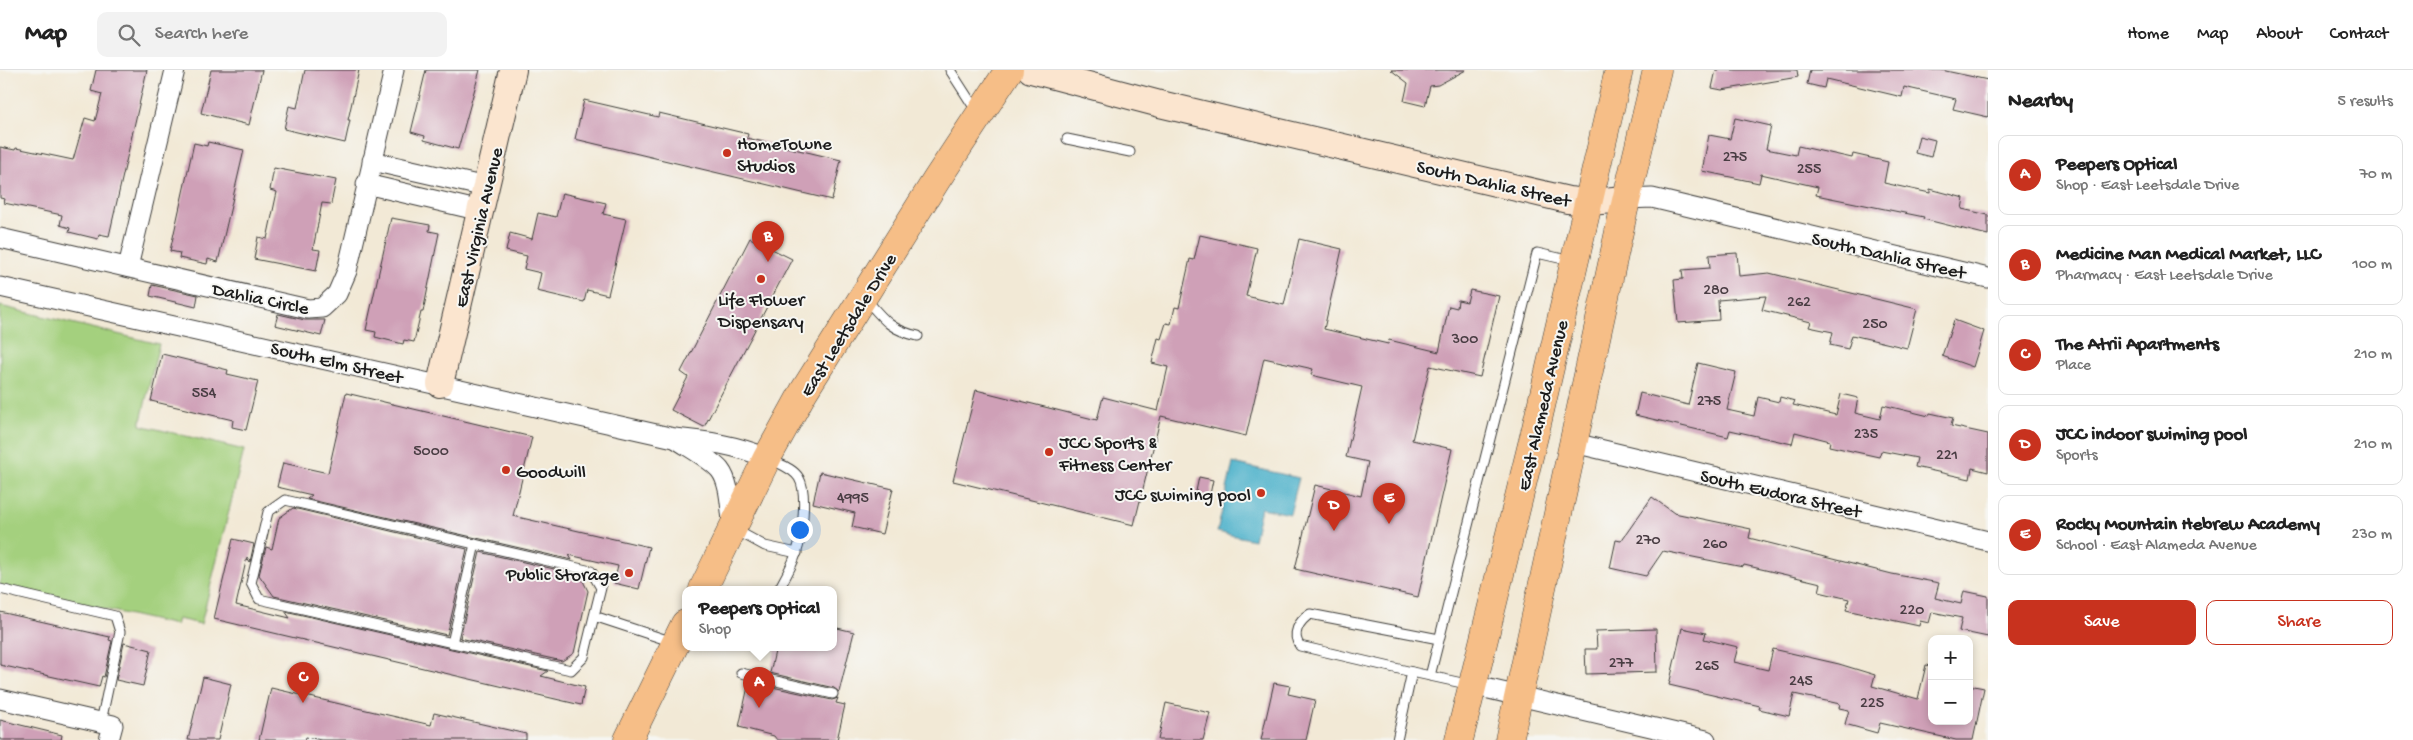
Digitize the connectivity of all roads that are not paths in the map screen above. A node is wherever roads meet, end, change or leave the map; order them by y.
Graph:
1 (174, 70) edge
2 (394, 70) edge
3 (513, 70) edge
4 (950, 70) edge
5 (1009, 70) edge
6 (1031, 70) edge
7 (1619, 70) edge
8 (1657, 70) edge
9 (978, 115) junction
10 (1067, 139) dead end
11 (1130, 152) dead end
12 (372, 160) junction
13 (366, 184) junction
14 (483, 199) junction
15 (1626, 200) junction
16 (1589, 202) junction
17 (0, 238) edge
18 (1574, 262) junction
19 (128, 267) junction
20 (1988, 278) edge
21 (0, 287) edge
22 (863, 296) junction
23 (918, 336) dead end
24 (440, 384) junction
25 (674, 438) junction
26 (1574, 443) junction
27 (767, 458) junction
28 (733, 528) junction
29 (1988, 540) edge
30 (475, 544) junction
31 (797, 552) junction
32 (704, 586) edge
33 (780, 586) edge
34 (0, 589) edge
35 (594, 616) junction
36 (681, 634) edge
37 (1439, 639) junction
38 (452, 643) junction
39 (1412, 672) junction
40 (740, 673) dead end
41 (1430, 676) junction
42 (1472, 685) junction
43 (834, 694) dead end
44 (1518, 696) junction
45 (0, 699) edge
46 (108, 729) edge
47 (628, 740) edge
48 (1397, 740) edge
49 (1459, 740) edge
50 (1509, 740) edge
51 (1706, 740) edge

1 - 19 street
2 - 12 street, Dahlia Circle
3 - 14 street, East Virginia Avenue
4 - 9 lane
5 - 9 main road, East Leetsdale Drive
6 - 16 street, South Dahlia Street
7 - 16 main road, East Alameda Avenue
8 - 15 main road, East Alameda Avenue
9 - 22 main road, East Leetsdale Drive
10 - 11 lane
12 - 13 street, Dahlia Circle
12 - 14 street
13 - 14 street
13 - 19 street, Dahlia Circle
14 - 24 street, East Virginia Avenue
15 - 16 street, South Dahlia Street
15 - 20 street, South Dahlia Street
15 - 26 main road, East Alameda Avenue
16 - 18 main road, East Alameda Avenue
17 - 19 street, Dahlia Circle
18 - 37 lane
18 - 42 main road, East Alameda Avenue
21 - 24 street, South Elm Street
22 - 23 lane
22 - 27 main road, East Leetsdale Drive
24 - 25 street, South Elm Street
25 - 27 street, South Elm Street
25 - 28 street, South Elm Street
26 - 29 street, South Eudora Street
26 - 44 main road, East Alameda Avenue
27 - 28 main road, East Leetsdale Drive
27 - 31 lane
28 - 31 lane
28 - 32 main road, East Leetsdale Drive
30 - 35 lane
30 - 38 lane
30 - 38 lane
31 - 33 lane
34 - 46 lane
35 - 36 lane
35 - 38 lane
36 - 47 main road
37 - 39 lane
37 - 41 lane
39 - 41 lane
39 - 48 lane
40 - 43 lane
41 - 42 lane
42 - 44 street
42 - 49 main road, East Alameda Avenue
44 - 50 main road, East Alameda Avenue
44 - 51 street
45 - 46 street

